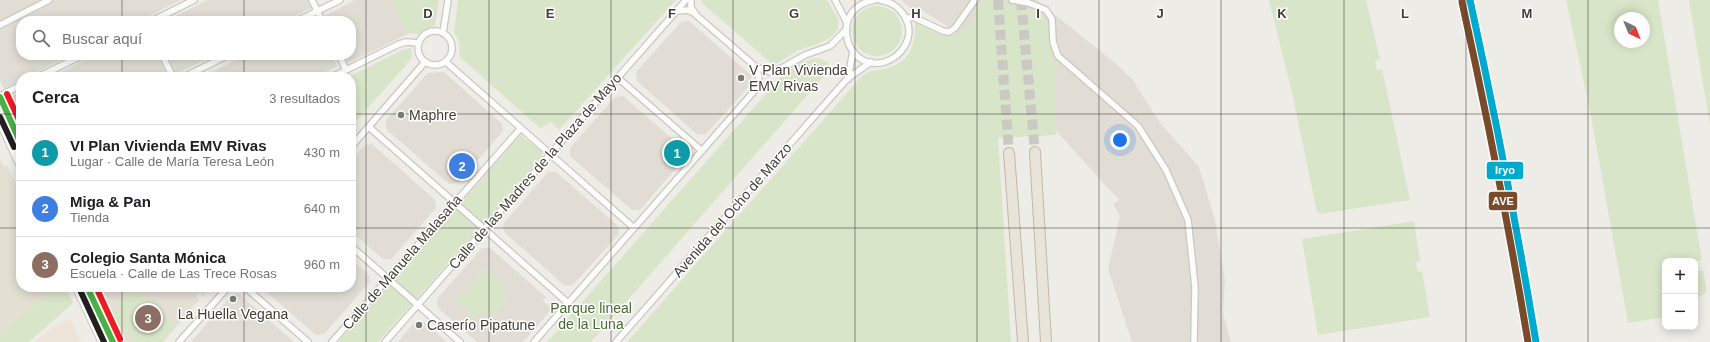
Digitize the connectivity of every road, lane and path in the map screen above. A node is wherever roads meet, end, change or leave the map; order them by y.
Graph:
1 (49, 0) edge
2 (194, 0) edge
3 (312, 0) edge
4 (340, 0) edge
5 (448, 0) edge
6 (686, 0) edge
7 (691, 0) edge
8 (835, 0) edge
9 (875, 0) edge
10 (880, 0) edge
11 (975, 0) edge
12 (1012, 0) edge
13 (317, 11) junction
14 (677, 11) junction
15 (694, 13) junction
16 (18, 16) edge
17 (162, 16) edge
18 (307, 16) edge
19 (320, 16) edge
20 (16, 17) edge
21 (906, 19) junction
22 (847, 23) junction
23 (0, 25) edge
24 (846, 30) junction
25 (443, 32) junction
26 (419, 43) junction
27 (853, 51) junction
28 (73, 60) edge
29 (164, 60) edge
30 (218, 60) edge
31 (341, 60) edge
32 (425, 62) junction
33 (446, 62) junction
34 (871, 62) junction
35 (756, 67) junction
36 (346, 70) junction
37 (48, 72) edge
38 (170, 72) edge
39 (194, 72) edge
40 (342, 72) edge
41 (618, 78) junction
42 (847, 79) junction
43 (16, 88) edge
44 (0, 96) edge
45 (0, 122) edge
46 (369, 127) junction
47 (521, 128) junction
48 (16, 133) edge
49 (356, 141) edge
50 (702, 151) junction
51 (1035, 152) tunnel mouth
52 (1009, 153) tunnel mouth
53 (551, 154) junction
54 (16, 156) edge
55 (454, 203) junction
56 (634, 228) junction
57 (484, 230) junction
58 (356, 250) edge
59 (388, 278) junction
60 (78, 292) edge
61 (89, 292) edge
62 (224, 292) edge
63 (251, 292) edge
64 (568, 303) junction
65 (418, 304) junction
66 (102, 342) edge
67 (113, 342) edge
68 (179, 342) edge
69 (308, 342) edge
70 (332, 342) edge
71 (384, 342) edge
72 (460, 342) edge
73 (534, 342) edge
74 (616, 342) edge
75 (1023, 342) edge
76 (1046, 342) edge
77 (1194, 342) edge

1 - 16 street
2 - 17 street
3 - 13 street
4 - 13 street
5 - 25 street
6 - 14 street, Calle de las Madres de la Plaza de Mayo
7 - 15 street
8 - 22 street
9 - 22 street
10 - 21 street
11 - 21 street
12 - 77 street
13 - 18 street
13 - 19 street
14 - 15 street
14 - 41 street, Calle de las Madres de la Plaza de Mayo
15 - 35 street
20 - 23 street
21 - 34 street
22 - 24 street
24 - 27 street
24 - 35 street
25 - 26 street
25 - 33 street
26 - 32 street
26 - 36 street
27 - 34 street
27 - 42 street, Avenida del Ocho de Marzo
28 - 37 street
29 - 38 street
30 - 39 street
31 - 36 street
32 - 33 street
32 - 46 street
33 - 47 street
34 - 42 street, Avenida del Ocho de Marzo
35 - 50 street
36 - 40 street
41 - 50 street
41 - 53 street, Calle de las Madres de la Plaza de Mayo
42 - 74 street, Avenida del Ocho de Marzo
43 - 44 street
44 - 48 street
45 - 54 street
46 - 49 street
46 - 55 street
47 - 53 street
47 - 55 street, Calle de Manuela Malasaña
50 - 56 street
51 - 76 highway
52 - 75 highway
53 - 56 street
53 - 57 street, Calle de las Madres de la Plaza de Mayo
55 - 57 street
55 - 59 street, Calle de Manuela Malasaña
56 - 64 street
57 - 64 street
57 - 65 street, Calle de las Madres de la Plaza de Mayo
58 - 59 street
59 - 65 street
59 - 70 street, Calle de Manuela Malasaña
60 - 66 street
61 - 67 street
62 - 68 street
63 - 69 street
64 - 73 street
65 - 71 street, Calle de las Madres de la Plaza de Mayo
65 - 72 street

